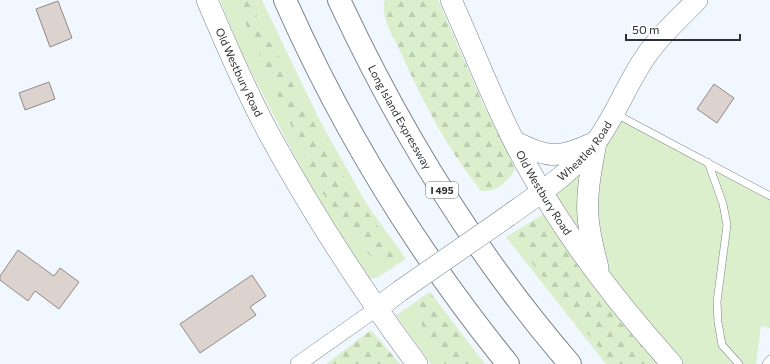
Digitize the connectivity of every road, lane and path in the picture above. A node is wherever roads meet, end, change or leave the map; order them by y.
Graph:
1 (207, 0) edge
2 (285, 0) edge
3 (339, 0) edge
4 (451, 0) edge
5 (697, 0) edge
6 (614, 114) junction
7 (514, 141) junction
8 (596, 142) junction
9 (708, 162) junction
10 (542, 192) junction
11 (770, 196) edge
12 (602, 280) junction
13 (376, 309) junction
14 (770, 359) edge
15 (298, 364) edge
16 (416, 364) edge
17 (508, 364) edge
18 (570, 364) edge
19 (672, 364) edge
20 (739, 364) edge
21 (766, 364) edge

1 - 13 main road, Old Westbury Road
2 - 17 highway
3 - 18 highway, Long Island Expressway / I 495
4 - 7 main road, Old Westbury Road
5 - 6 main road, Wheatley Road
6 - 8 main road, Wheatley Road
6 - 9 lane
7 - 8 main road
7 - 10 main road, Old Westbury Road
8 - 10 main road, Wheatley Road
8 - 12 main road
9 - 11 lane
9 - 20 lane
10 - 12 main road, Old Westbury Road
10 - 13 main road, Wheatley Road, bridge
12 - 19 main road, Old Westbury Road
13 - 15 street
13 - 16 main road, Old Westbury Road
14 - 21 lane

